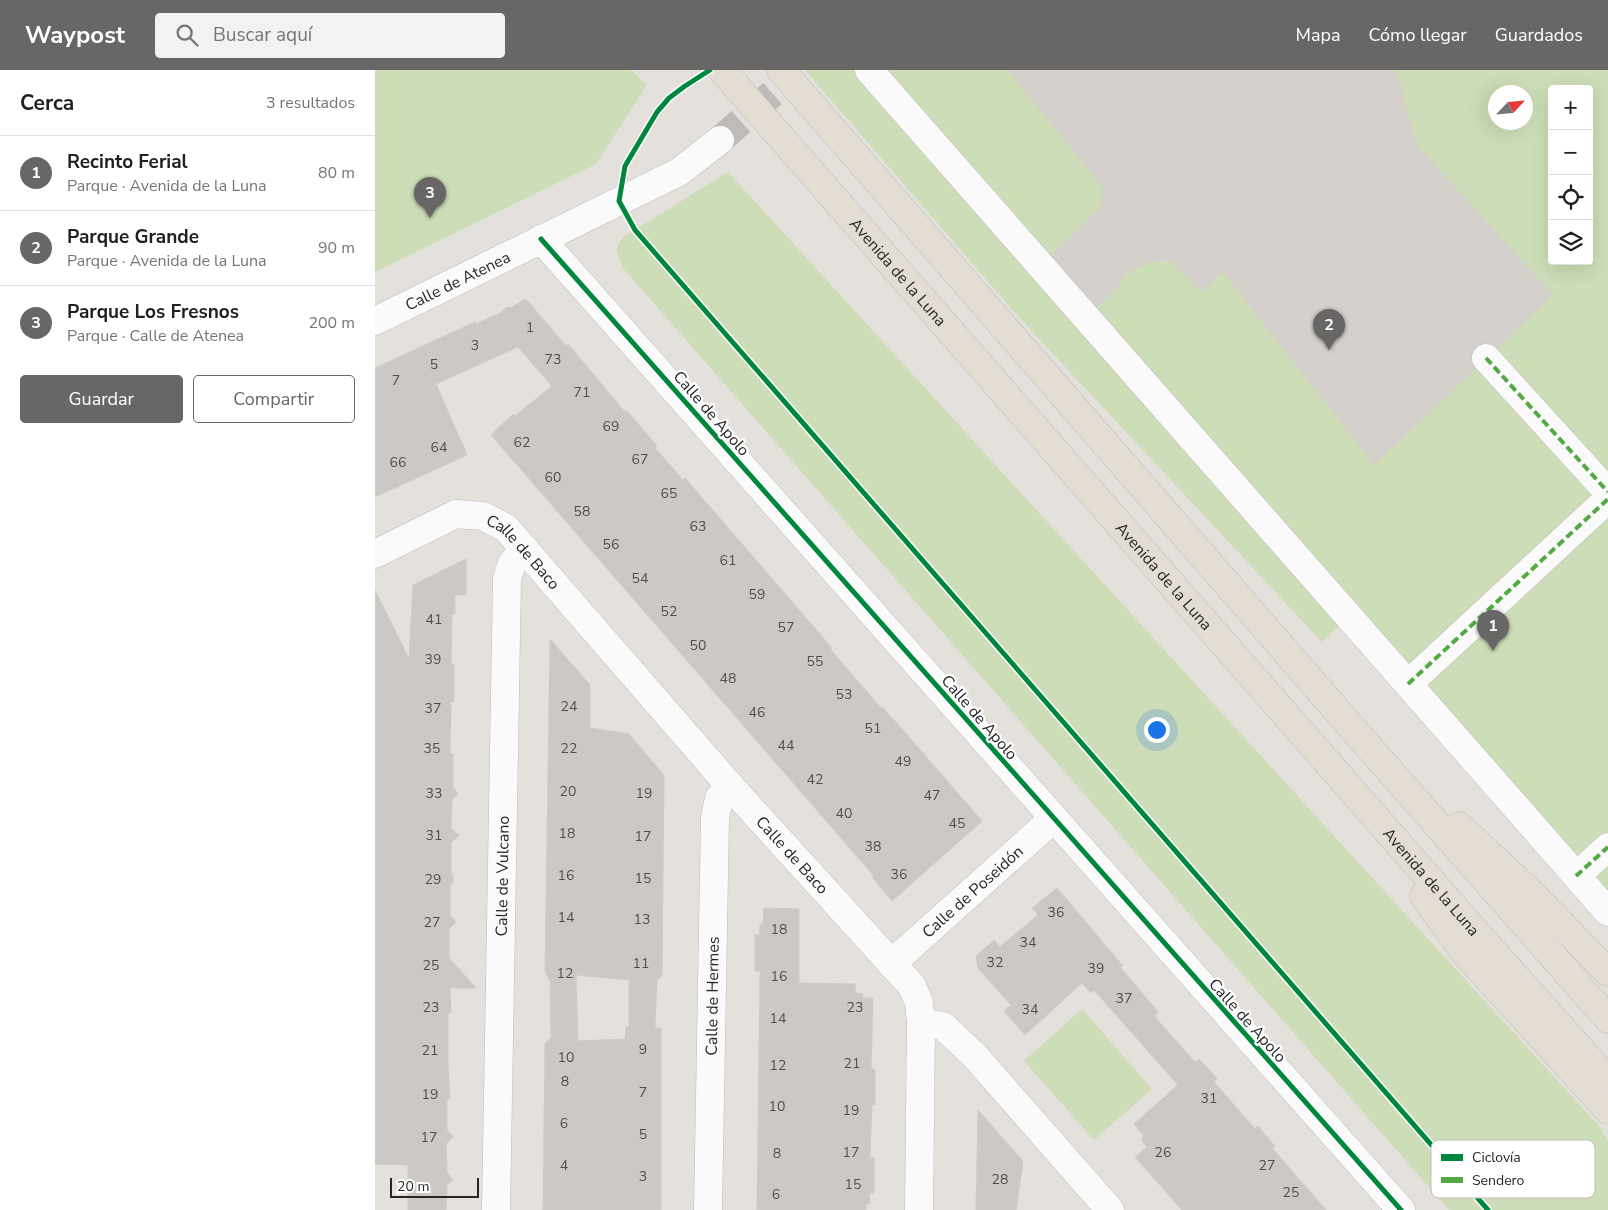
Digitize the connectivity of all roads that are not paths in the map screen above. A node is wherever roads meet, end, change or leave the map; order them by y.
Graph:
1 (722, 70) edge
2 (781, 70) edge
3 (869, 70) edge
4 (720, 140) tunnel mouth
5 (541, 239) junction
6 (375, 321) edge
7 (1486, 358) dead end
8 (1608, 492) edge
9 (1608, 499) edge
10 (525, 549) junction
11 (375, 554) edge
12 (1408, 684) junction
13 (1353, 729) junction
14 (1321, 755) junction
15 (731, 788) junction
16 (1053, 819) junction
17 (1608, 847) edge
18 (1576, 876) junction
19 (1608, 912) edge
20 (891, 964) junction
21 (1608, 972) edge
22 (1608, 1019) edge
23 (921, 1022) junction
24 (1608, 1080) edge
25 (1608, 1110) edge
26 (496, 1210) edge
27 (708, 1210) edge
28 (919, 1210) edge
29 (1110, 1210) edge
30 (1401, 1210) edge

1 - 14 main road, Avenida de la Luna
2 - 13 main road
3 - 12 street
4 - 5 street, Calle de Atenea
5 - 6 street, Calle de Atenea
5 - 16 street, Calle de Apolo
7 - 8 street
9 - 12 street
10 - 11 street, Calle de Baco
10 - 15 street, Calle de Baco
10 - 26 street, Calle de Vulcano
12 - 18 street
13 - 21 main road
13 - 22 main road
14 - 24 main road, Avenida de la Luna
14 - 25 main road
15 - 20 street, Calle de Baco
15 - 27 street, Calle de Hermes
16 - 20 street, Calle de Poseidón
16 - 30 street, Calle de Apolo
17 - 18 street
18 - 19 street
20 - 23 street, Calle de Baco
23 - 28 street
23 - 29 street

